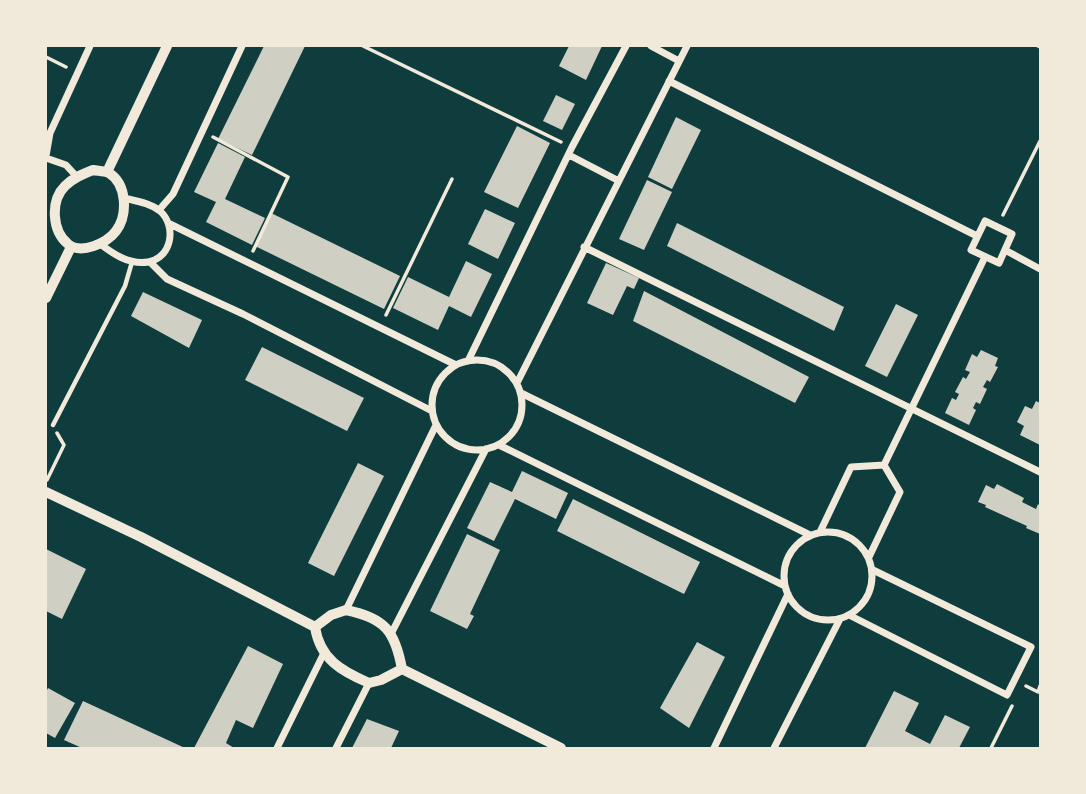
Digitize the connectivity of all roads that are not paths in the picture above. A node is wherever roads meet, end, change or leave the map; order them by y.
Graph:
1 (90, 46) edge
2 (167, 46) edge
3 (242, 46) edge
4 (626, 46) edge
5 (651, 46) edge
6 (687, 46) edge
7 (679, 61) junction
8 (669, 80) junction
9 (569, 155) junction
10 (46, 157) edge
11 (107, 172) junction
12 (77, 177) junction
13 (619, 181) junction
14 (124, 198) junction
15 (159, 210) junction
16 (50, 221) edge
17 (170, 224) junction
18 (977, 236) junction
19 (99, 243) junction
20 (71, 247) junction
21 (584, 247) junction
22 (1005, 250) junction
23 (985, 257) junction
24 (132, 262) junction
25 (150, 262) junction
26 (1041, 269) edge
27 (46, 298) edge
28 (468, 361) junction
29 (456, 365) junction
30 (517, 383) junction
31 (521, 393) junction
32 (910, 408) junction
33 (432, 411) junction
34 (53, 425) road end
35 (436, 425) junction
36 (499, 445) junction
37 (486, 449) junction
38 (884, 465) junction
39 (1041, 472) edge
40 (46, 492) edge
41 (820, 532) junction
42 (810, 535) junction
43 (869, 557) junction
44 (873, 569) junction
45 (785, 586) junction
46 (788, 594) junction
47 (346, 610) junction
48 (849, 615) junction
49 (840, 619) junction
50 (314, 627) junction
51 (391, 634) junction
52 (324, 653) junction
53 (401, 669) junction
54 (369, 683) junction
55 (277, 748) edge
56 (336, 748) edge
57 (561, 748) edge
58 (714, 748) edge
59 (774, 748) edge

1 - 10 street
2 - 11 street
3 - 15 street
4 - 9 street
5 - 7 street
6 - 7 street
7 - 8 street
8 - 13 street
8 - 18 street
9 - 13 street
9 - 28 street
10 - 12 street
11 - 12 street
11 - 14 street
12 - 16 street
13 - 21 street
14 - 15 street
14 - 19 street
15 - 17 street
16 - 20 street
17 - 25 street
17 - 29 street
18 - 22 street
18 - 23 street
19 - 20 street
19 - 24 street
20 - 27 street
21 - 30 street
21 - 32 street
22 - 23 street
22 - 26 street
23 - 32 street
24 - 25 street
24 - 34 lane
25 - 33 street
28 - 29 street
28 - 30 street
29 - 33 street
30 - 31 street
31 - 36 street
31 - 42 street
32 - 38 street
32 - 39 street
33 - 35 street
35 - 37 street
35 - 47 street
36 - 37 street
36 - 45 street
37 - 51 street
38 - 41 street
38 - 43 street
40 - 50 street
41 - 42 street
41 - 43 street
42 - 45 street
43 - 44 street
44 - 48 street
44 - 48 street
45 - 46 street
46 - 49 street
46 - 58 street
47 - 50 street
47 - 51 street
48 - 49 street
49 - 59 street
50 - 52 street
51 - 53 street
52 - 54 street
52 - 55 street
53 - 54 street
53 - 57 street
54 - 56 street

